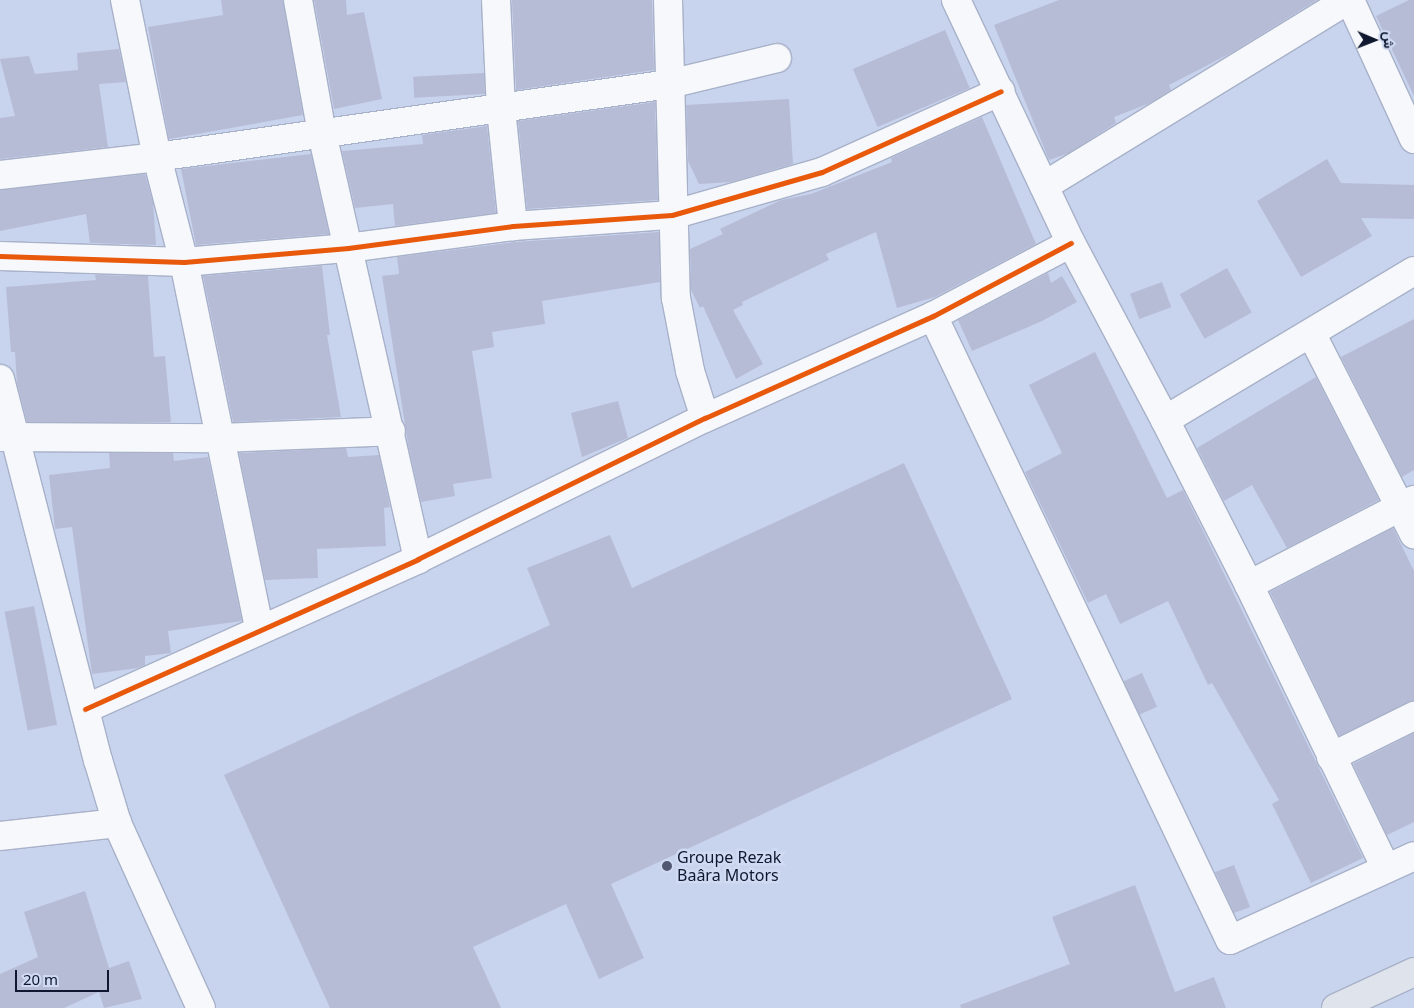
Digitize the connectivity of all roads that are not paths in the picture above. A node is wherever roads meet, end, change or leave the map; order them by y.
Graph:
1 (125, 0) edge
2 (298, 0) edge
3 (496, 0) edge
4 (668, 0) edge
5 (1349, 0) edge
6 (964, 3) edge
7 (777, 58) dead end
8 (669, 84) junction
9 (1001, 92) junction
10 (501, 109) junction
11 (322, 133) junction
12 (1414, 139) edge
13 (157, 156) junction
14 (0, 175) edge
15 (1044, 186) junction
16 (672, 215) junction
17 (513, 226) junction
18 (1071, 243) junction
19 (348, 248) junction
20 (0, 256) edge
21 (184, 262) junction
22 (1414, 272) edge
23 (933, 316) junction
24 (1312, 335) junction
25 (0, 379) edge
26 (705, 418) junction
27 (1165, 420) junction
28 (392, 431) junction
29 (7, 437) edge
30 (220, 438) junction
31 (1408, 503) edge
32 (1414, 534) edge
33 (418, 560) junction
34 (1249, 584) junction
35 (259, 628) junction
36 (85, 709) junction
37 (1414, 716) edge
38 (1331, 757) junction
39 (117, 823) junction
40 (0, 836) edge
41 (1414, 856) edge
42 (1386, 868) junction
43 (1414, 972) edge
44 (201, 1008) edge
45 (1336, 1008) edge

1 - 13 street
2 - 11 street
3 - 10 street
4 - 8 street
5 - 12 street
5 - 15 street
6 - 9 street
7 - 8 street
8 - 10 street
8 - 16 street
9 - 15 street
9 - 16 street
10 - 11 street
10 - 17 street
11 - 13 street
11 - 19 street
13 - 14 street
13 - 21 street
15 - 18 street
16 - 17 street
16 - 26 street
17 - 19 street
18 - 23 street
18 - 27 street
19 - 21 street
19 - 28 street
20 - 21 street
21 - 30 street
22 - 24 street
23 - 26 street
23 - 42 street
24 - 27 street
24 - 31 street
25 - 29 street
26 - 33 street
27 - 34 street
28 - 30 street
28 - 33 street
29 - 30 street
29 - 36 street
30 - 35 street
31 - 32 street
31 - 34 street
33 - 35 street
34 - 38 street
35 - 36 street
36 - 39 street
37 - 38 street
38 - 42 street
39 - 40 street
39 - 44 street
41 - 42 street
43 - 45 main road

